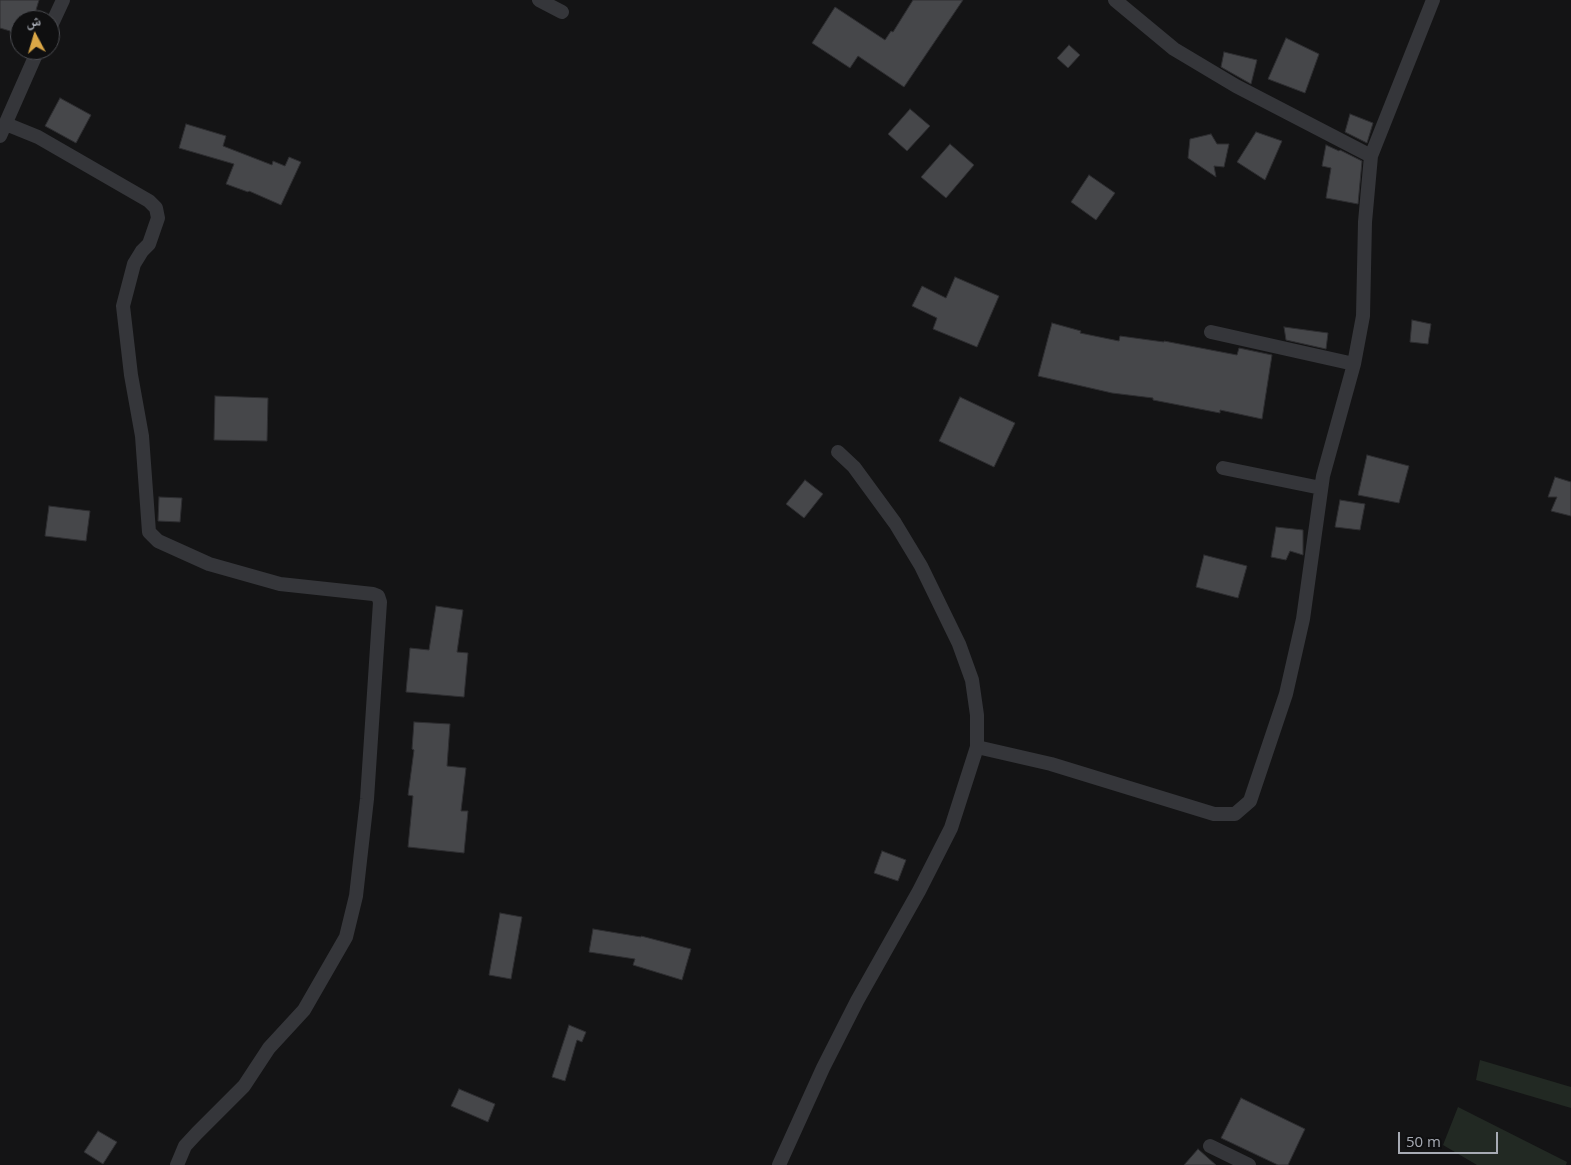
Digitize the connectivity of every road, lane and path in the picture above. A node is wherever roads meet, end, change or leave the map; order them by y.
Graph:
1 (539, 0) edge
2 (1114, 0) edge
3 (1433, 0) edge
4 (562, 12) dead end
5 (34, 60) edge
6 (3, 130) edge
7 (1371, 156) junction
8 (1211, 332) dead end
9 (1354, 364) junction
10 (838, 452) dead end
11 (1223, 468) dead end
12 (1321, 488) junction
13 (977, 747) junction
14 (1210, 1146) dead end
15 (177, 1165) edge
16 (779, 1165) edge
17 (1249, 1165) edge

1 - 4 street
2 - 7 street
3 - 7 street
5 - 6 street
6 - 15 street
7 - 9 street
8 - 9 street
9 - 12 street
10 - 13 street
11 - 12 street
12 - 13 street
13 - 16 street
14 - 17 street

